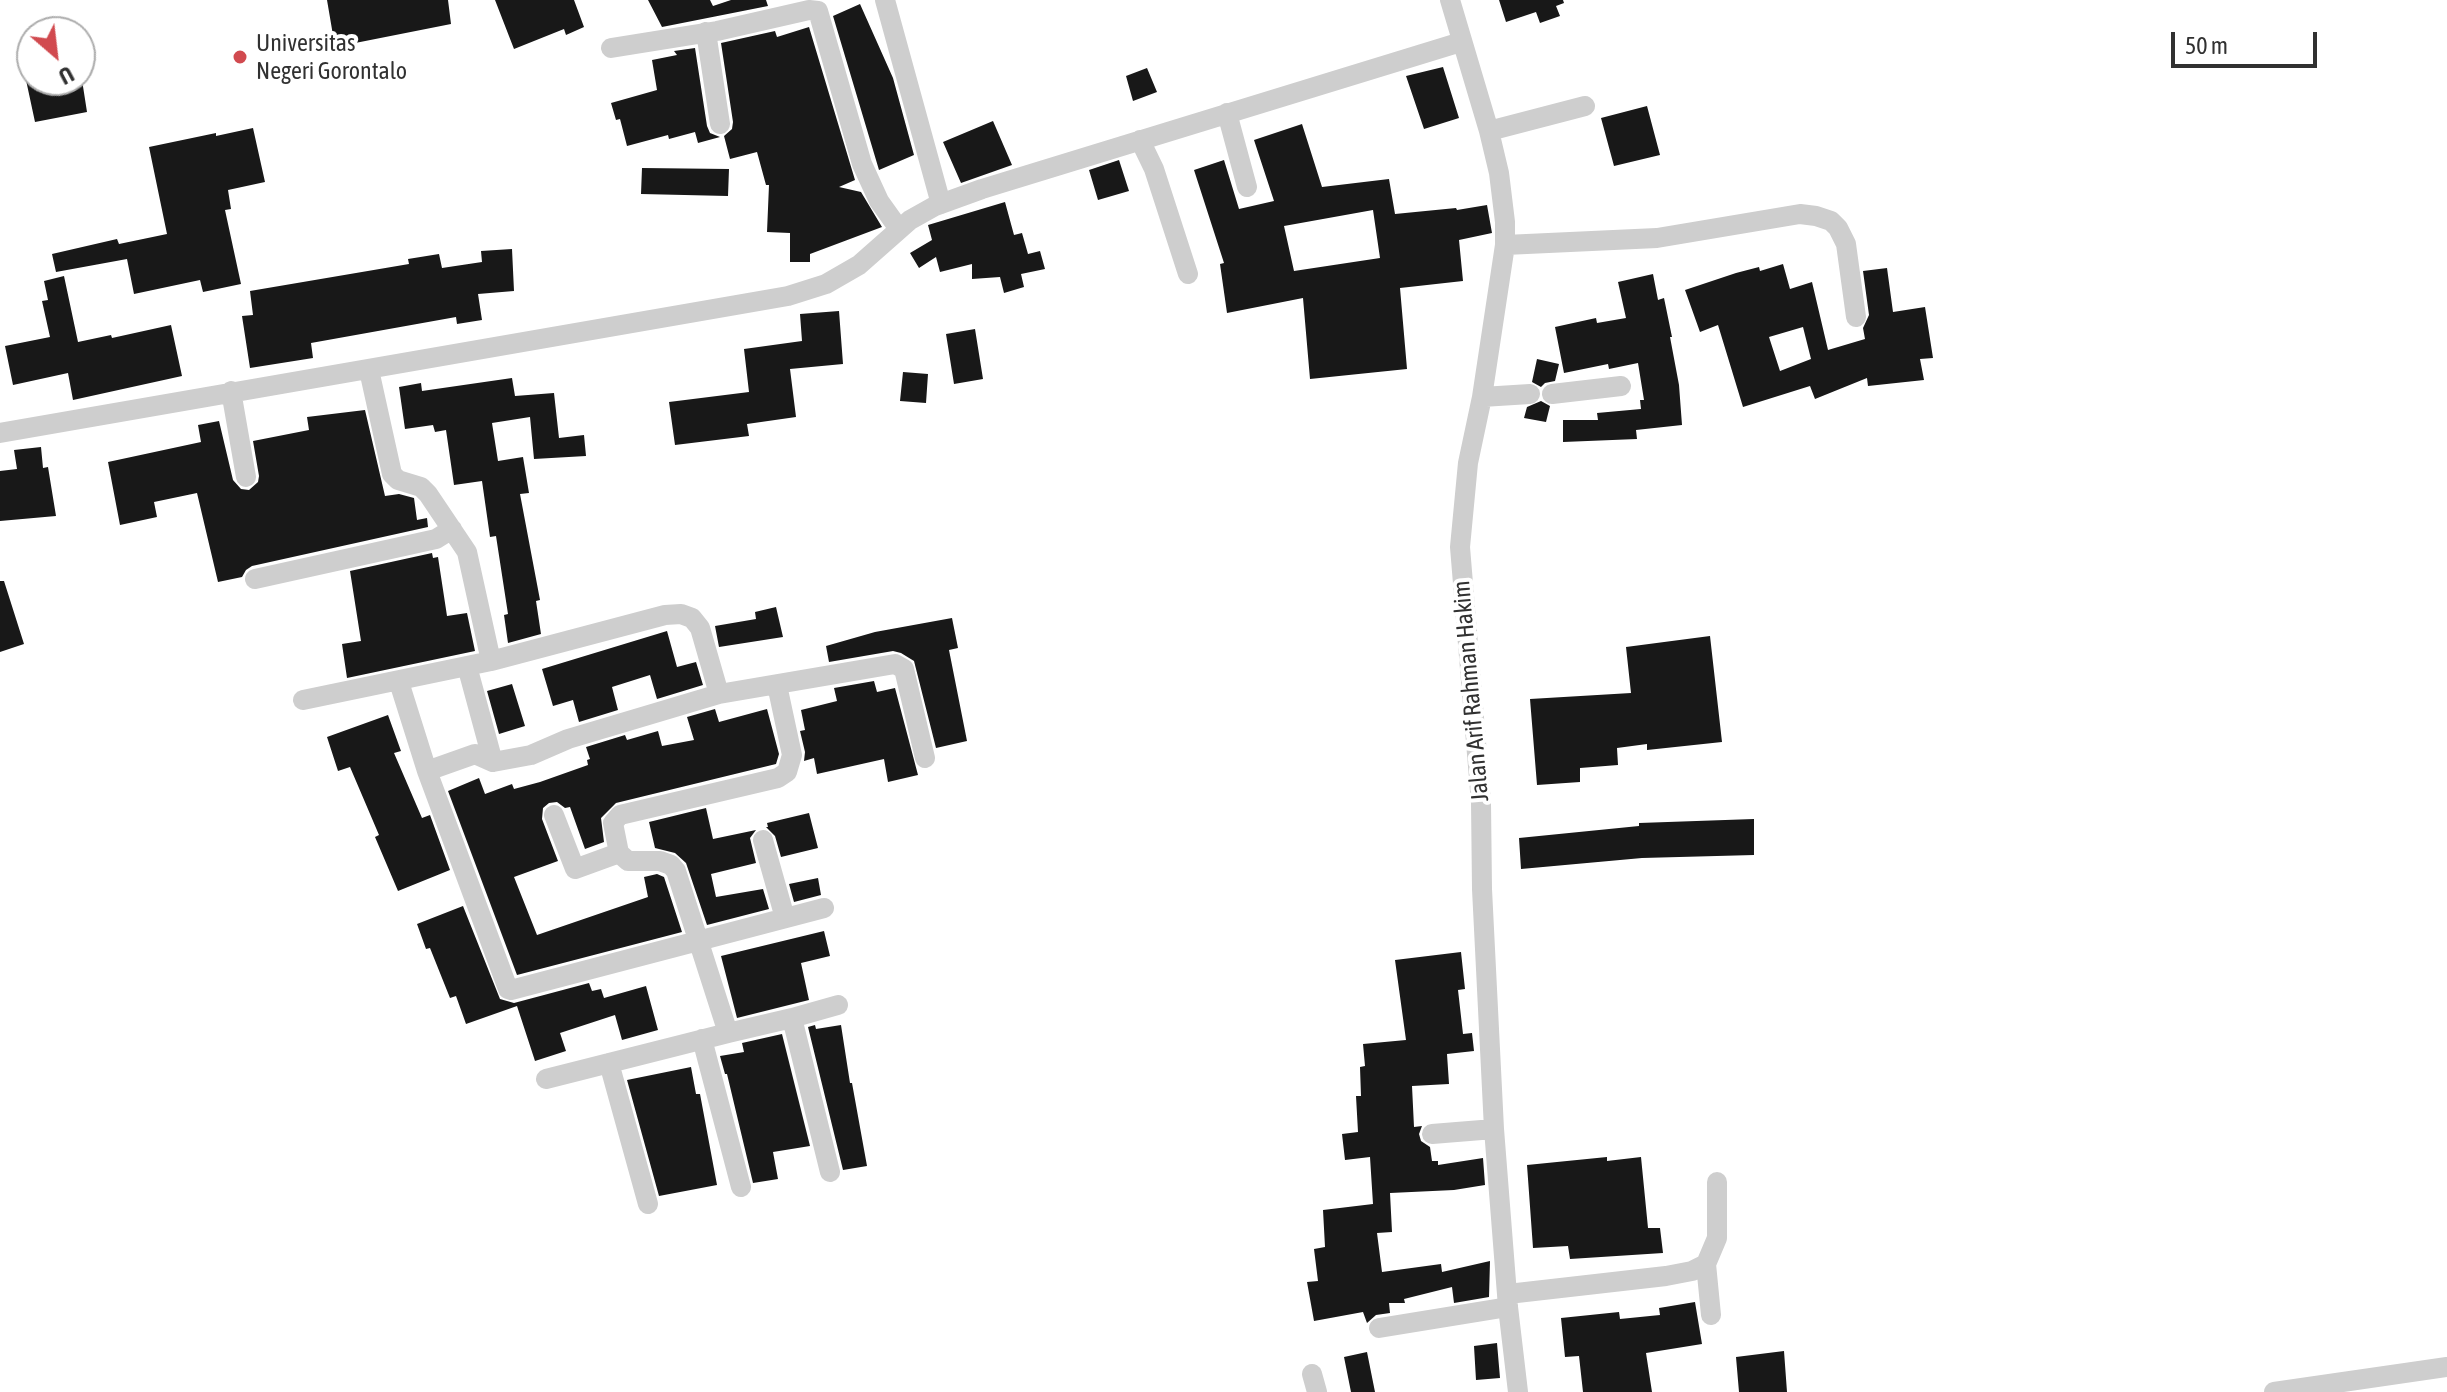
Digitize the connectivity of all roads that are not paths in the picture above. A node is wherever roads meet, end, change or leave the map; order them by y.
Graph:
1 (885, 0) edge
2 (1450, 0) edge
3 (706, 32) junction
4 (1461, 42) junction
5 (611, 48) dead end
6 (1585, 106) dead end
7 (1227, 113) junction
8 (720, 124) dead end
9 (1489, 131) junction
10 (1140, 140) junction
11 (1247, 187) dead end
12 (941, 204) junction
13 (899, 229) junction
14 (1505, 245) junction
15 (1188, 274) dead end
16 (1856, 317) dead end
17 (369, 370) junction
18 (1621, 386) dead end
19 (231, 391) junction
20 (1530, 394) dead end
21 (1552, 394) dead end
22 (1482, 397) junction
23 (0, 433) edge
24 (246, 477) dead end
25 (452, 529) junction
26 (255, 579) dead end
27 (491, 661) junction
28 (467, 666) junction
29 (399, 682) junction
30 (777, 685) junction
31 (719, 694) junction
32 (303, 700) dead end
33 (925, 758) dead end
34 (493, 762) junction
35 (427, 771) junction
36 (554, 815) dead end
37 (763, 840) dead end
38 (619, 853) junction
39 (824, 908) dead end
40 (785, 918) junction
41 (698, 941) junction
42 (838, 1005) dead end
43 (792, 1018) junction
44 (728, 1033) junction
45 (702, 1039) junction
46 (609, 1063) junction
47 (546, 1079) dead end
48 (1494, 1129) junction
49 (1432, 1134) dead end
50 (830, 1172) dead end
51 (1717, 1182) dead end
52 (741, 1187) dead end
53 (648, 1204) dead end
54 (1706, 1264) junction
55 (1508, 1300) junction
56 (1711, 1315) dead end
57 (1379, 1328) dead end
58 (2447, 1367) edge
59 (2319, 1389) edge
60 (1518, 1392) edge
61 (2274, 1392) edge

1 - 12 street
2 - 4 street, Jalan Arif Rahman Hakim
3 - 5 street
3 - 8 street
3 - 13 street
4 - 7 street
4 - 9 street, Jalan Arif Rahman Hakim
6 - 9 street
7 - 10 street
7 - 11 street
9 - 14 street, Jalan Arif Rahman Hakim
10 - 12 street
10 - 15 street
12 - 13 street
13 - 17 street
14 - 16 street
14 - 22 street, Jalan Arif Rahman Hakim
17 - 19 street
17 - 25 street
18 - 21 street
19 - 23 street
19 - 24 street
20 - 22 street
22 - 48 street, Jalan Arif Rahman Hakim
25 - 26 street
25 - 27 street
27 - 28 street
27 - 31 street
28 - 29 street
28 - 34 street
29 - 32 street
29 - 35 street
30 - 31 street
30 - 33 street
30 - 38 street
31 - 34 street
34 - 35 street
35 - 41 street
36 - 38 street
37 - 40 street
38 - 41 street
39 - 40 street
40 - 41 street
41 - 44 street
42 - 43 street
43 - 44 street
43 - 50 street
44 - 45 street
45 - 46 street
45 - 52 street
46 - 47 street
46 - 53 street
48 - 49 street
48 - 55 street, Jalan Arif Rahman Hakim
51 - 54 street
54 - 55 street
54 - 56 street
55 - 57 street
55 - 60 street, Jalan Arif Rahman Hakim
58 - 59 street
59 - 61 street

